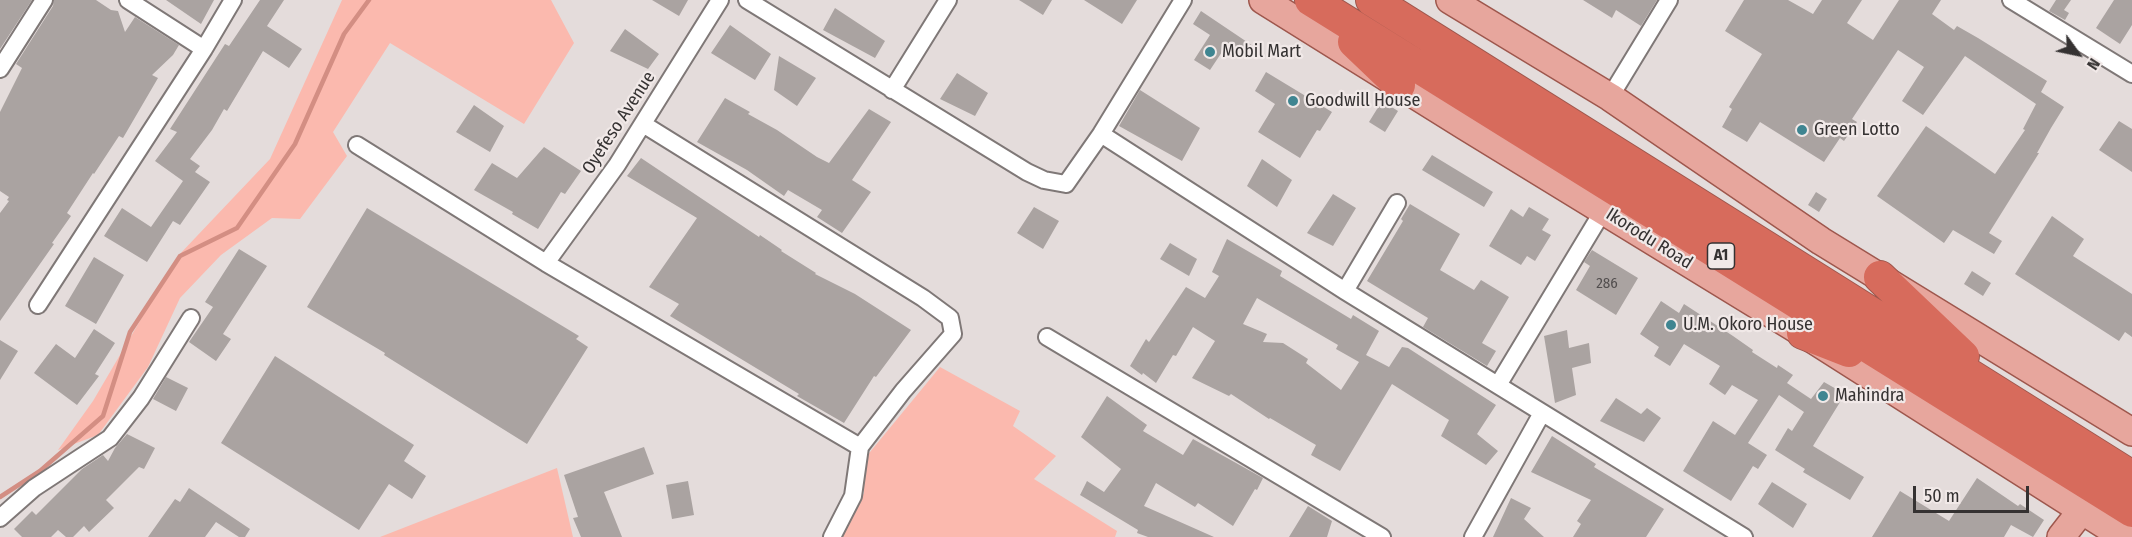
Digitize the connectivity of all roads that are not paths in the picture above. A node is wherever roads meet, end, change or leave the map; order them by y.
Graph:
1 (44, 0) edge
2 (128, 0) edge
3 (233, 0) edge
4 (720, 0) edge
5 (747, 0) edge
6 (948, 0) edge
7 (1183, 0) edge
8 (1263, 0) edge
9 (1311, 0) edge
10 (1372, 0) edge
11 (1450, 0) edge
12 (1670, 0) edge
13 (2011, 0) edge
14 (204, 49) junction
15 (0, 69) edge
16 (2132, 74) edge
17 (1399, 85) junction
18 (892, 90) junction
19 (1610, 97) junction
20 (643, 124) junction
21 (1101, 134) junction
22 (357, 145) dead end
23 (1397, 203) dead end
24 (1603, 211) junction
25 (546, 263) junction
26 (1880, 277) junction
27 (1345, 291) junction
28 (38, 305) dead end
29 (191, 318) dead end
30 (1803, 333) junction
31 (1047, 337) dead end
32 (1498, 385) junction
33 (1937, 388) junction
34 (2013, 404) junction
35 (1542, 413) junction
36 (2132, 432) edge
37 (860, 447) junction
38 (2132, 477) edge
39 (2082, 510) junction
40 (2132, 511) edge
41 (0, 518) edge
42 (832, 537) edge
43 (1382, 537) edge
44 (1473, 537) edge
45 (1744, 537) edge
46 (2061, 537) edge
47 (2124, 537) edge

1 - 15 street
2 - 14 street
3 - 14 street
4 - 20 street, Oyefeso Avenue
5 - 18 street
6 - 18 street
7 - 21 street
8 - 17 main road, Ikorodu Road
9 - 17 highway
9 - 33 highway, Ikorodu Road / A1
10 - 34 highway, A1
11 - 19 main road
12 - 19 street
13 - 16 street
14 - 28 street
17 - 24 main road, Ikorodu Road
18 - 21 street
19 - 26 main road
20 - 25 street, Oyefeso Avenue
20 - 37 street
21 - 27 street
22 - 25 street
23 - 27 street
24 - 30 main road, Ikorodu Road
24 - 32 street
25 - 37 street
26 - 34 highway
26 - 36 main road
27 - 32 street
29 - 41 street
30 - 33 highway
30 - 39 main road, Ikorodu Road
31 - 43 street
32 - 35 street
33 - 40 highway, Ikorodu Road / A1
34 - 38 highway, A1
35 - 44 street
35 - 45 street
37 - 42 street
39 - 46 main road
39 - 47 main road, Ikorodu Road

